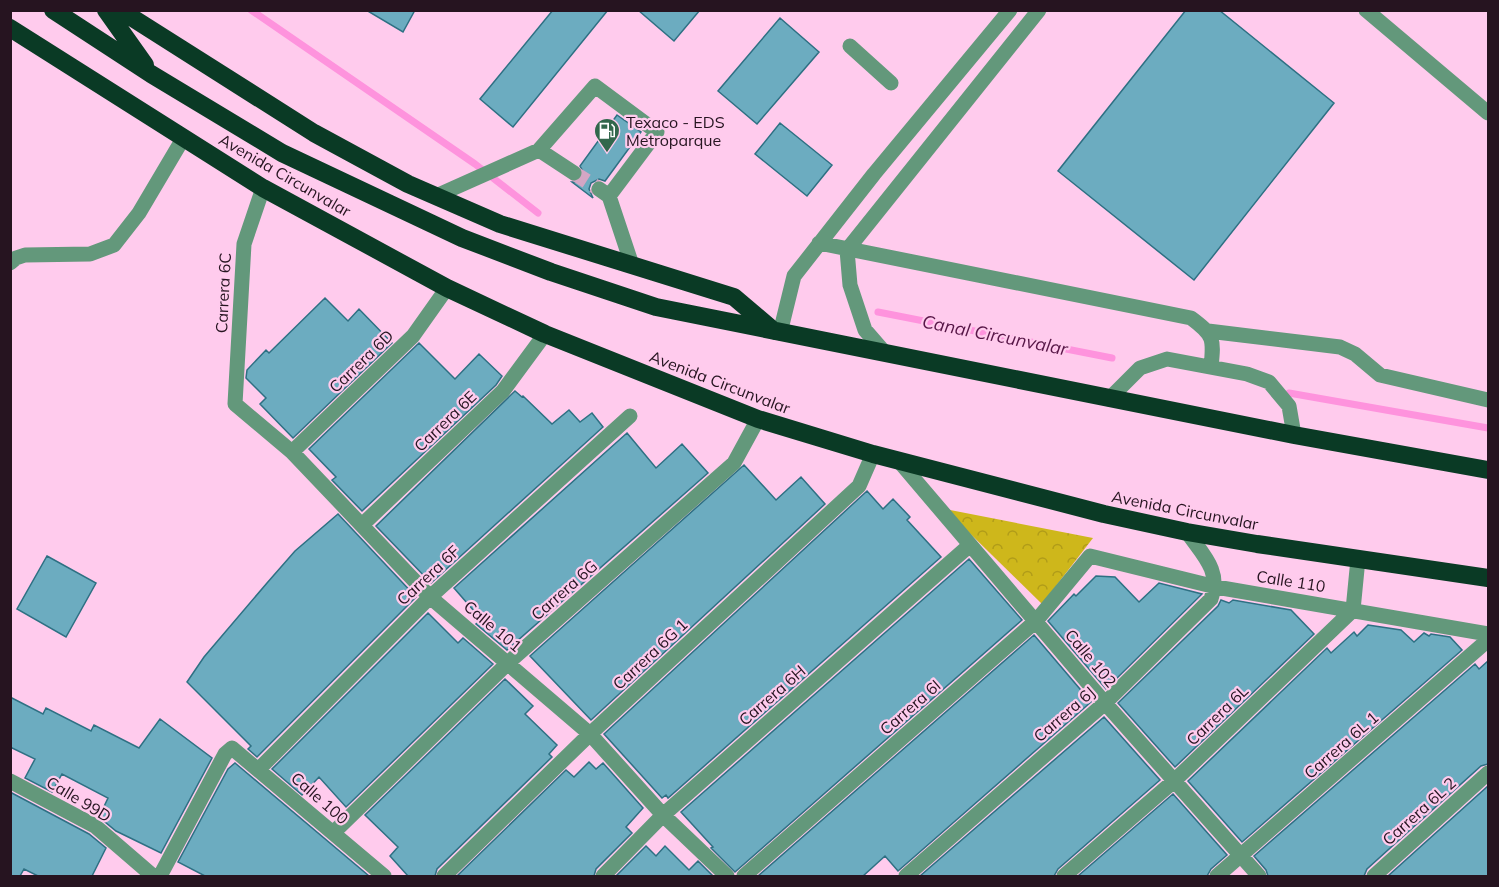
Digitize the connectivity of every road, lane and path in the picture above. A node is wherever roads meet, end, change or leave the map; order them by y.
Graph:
1 (53, 10) edge
2 (106, 10) edge
3 (120, 10) edge
4 (1010, 10) edge
5 (1039, 10) edge
6 (1366, 10) edge
7 (10, 28) edge
8 (850, 46) dead end
9 (152, 74) junction
10 (891, 83) dead end
11 (1488, 113) edge
12 (183, 137) junction
13 (539, 150) junction
14 (574, 173) tunnel mouth
15 (263, 188) junction
16 (436, 196) junction
17 (819, 243) junction
18 (847, 250) junction
19 (10, 263) edge
20 (632, 265) junction
21 (447, 288) junction
22 (1208, 331) junction
23 (778, 332) junction
24 (545, 334) junction
25 (885, 353) junction
26 (1211, 367) junction
27 (1109, 399) junction
28 (1488, 400) edge
29 (235, 404) joint
30 (630, 416) dead end
31 (758, 419) junction
32 (1294, 435) junction
33 (292, 452) junction
34 (873, 454) junction
35 (898, 460) junction
36 (1488, 470) edge
37 (362, 525) junction
38 (1187, 532) junction
39 (970, 545) junction
40 (1090, 556) joint
41 (1358, 559) junction
42 (1488, 578) edge
43 (1216, 587) junction
44 (430, 597) junction
45 (1353, 610) junction
46 (1036, 621) junction
47 (1488, 634) edge
48 (1488, 640) edge
49 (508, 662) junction
50 (1105, 703) junction
51 (590, 734) junction
52 (259, 769) junction
53 (1488, 773) edge
54 (10, 781) edge
55 (1174, 781) junction
56 (663, 815) junction
57 (333, 832) junction
58 (1241, 856) junction
59 (153, 876) edge
60 (160, 876) edge
61 (384, 876) edge
62 (444, 876) edge
63 (603, 876) edge
64 (727, 876) edge
65 (744, 876) edge
66 (906, 876) edge
67 (1064, 876) edge
68 (1217, 876) edge
69 (1259, 876) edge
70 (1374, 876) edge

1 - 9 highway, Avenida Circunvalar
2 - 9 highway
3 - 16 highway
4 - 17 street
5 - 18 street
6 - 11 street
7 - 12 highway, Avenida Circunvalar
8 - 10 street
9 - 23 highway, Avenida Circunvalar
12 - 15 highway, Avenida Circunvalar
12 - 19 street
13 - 14 street
13 - 16 street
13 - 20 street
15 - 21 highway, Avenida Circunvalar
15 - 29 street, Carrera 6C
16 - 20 highway
17 - 18 street
17 - 23 street
18 - 22 street
18 - 25 street
20 - 23 highway
21 - 24 highway, Avenida Circunvalar
21 - 33 street, Carrera 6D
22 - 26 street
22 - 28 street
23 - 25 highway, Avenida Circunvalar
24 - 31 highway, Avenida Circunvalar
24 - 37 street, Carrera 6E
25 - 27 highway, Avenida Circunvalar
26 - 27 street
26 - 32 street
27 - 32 highway, Avenida Circunvalar
29 - 33 street, Calle 101
30 - 44 street, Carrera 6F
31 - 34 highway, Avenida Circunvalar
31 - 49 street, Carrera 6G
32 - 36 highway, Avenida Circunvalar
33 - 37 street, Calle 101
34 - 35 highway, Avenida Circunvalar
34 - 51 street, Carrera 6G 1
35 - 38 highway, Avenida Circunvalar
35 - 39 street, Calle 102
37 - 44 street, Calle 101
38 - 41 highway, Avenida Circunvalar
38 - 43 street
39 - 46 street, Calle 102
39 - 56 street, Carrera 6H
40 - 43 street, Calle 110
40 - 46 street, Carrera 6I
41 - 42 highway, Avenida Circunvalar
41 - 45 street
43 - 45 street, Calle 110
43 - 50 street, Carrera 6J
44 - 49 street, Calle 101
44 - 52 street, Carrera 6F
45 - 47 street, Calle 110
45 - 55 street, Carrera 6L
46 - 50 street, Calle 102
46 - 65 street, Carrera 6I
48 - 58 street, Carrera 6L 1
49 - 51 street, Calle 101
49 - 57 street, Carrera 6G
50 - 55 street, Calle 102
50 - 66 street, Carrera 6J
51 - 56 street, Calle 101
51 - 62 street, Carrera 6G 1
52 - 57 street, Calle 100
52 - 60 street, Calle 100
53 - 70 street, Carrera 6L 2
54 - 59 street, Calle 99D
55 - 58 street, Calle 102
55 - 67 street, Carrera 6L
56 - 63 street, Carrera 6H
56 - 64 street, Calle 101
57 - 61 street, Calle 100
58 - 68 street, Carrera 6L 1
58 - 69 street, Calle 102

